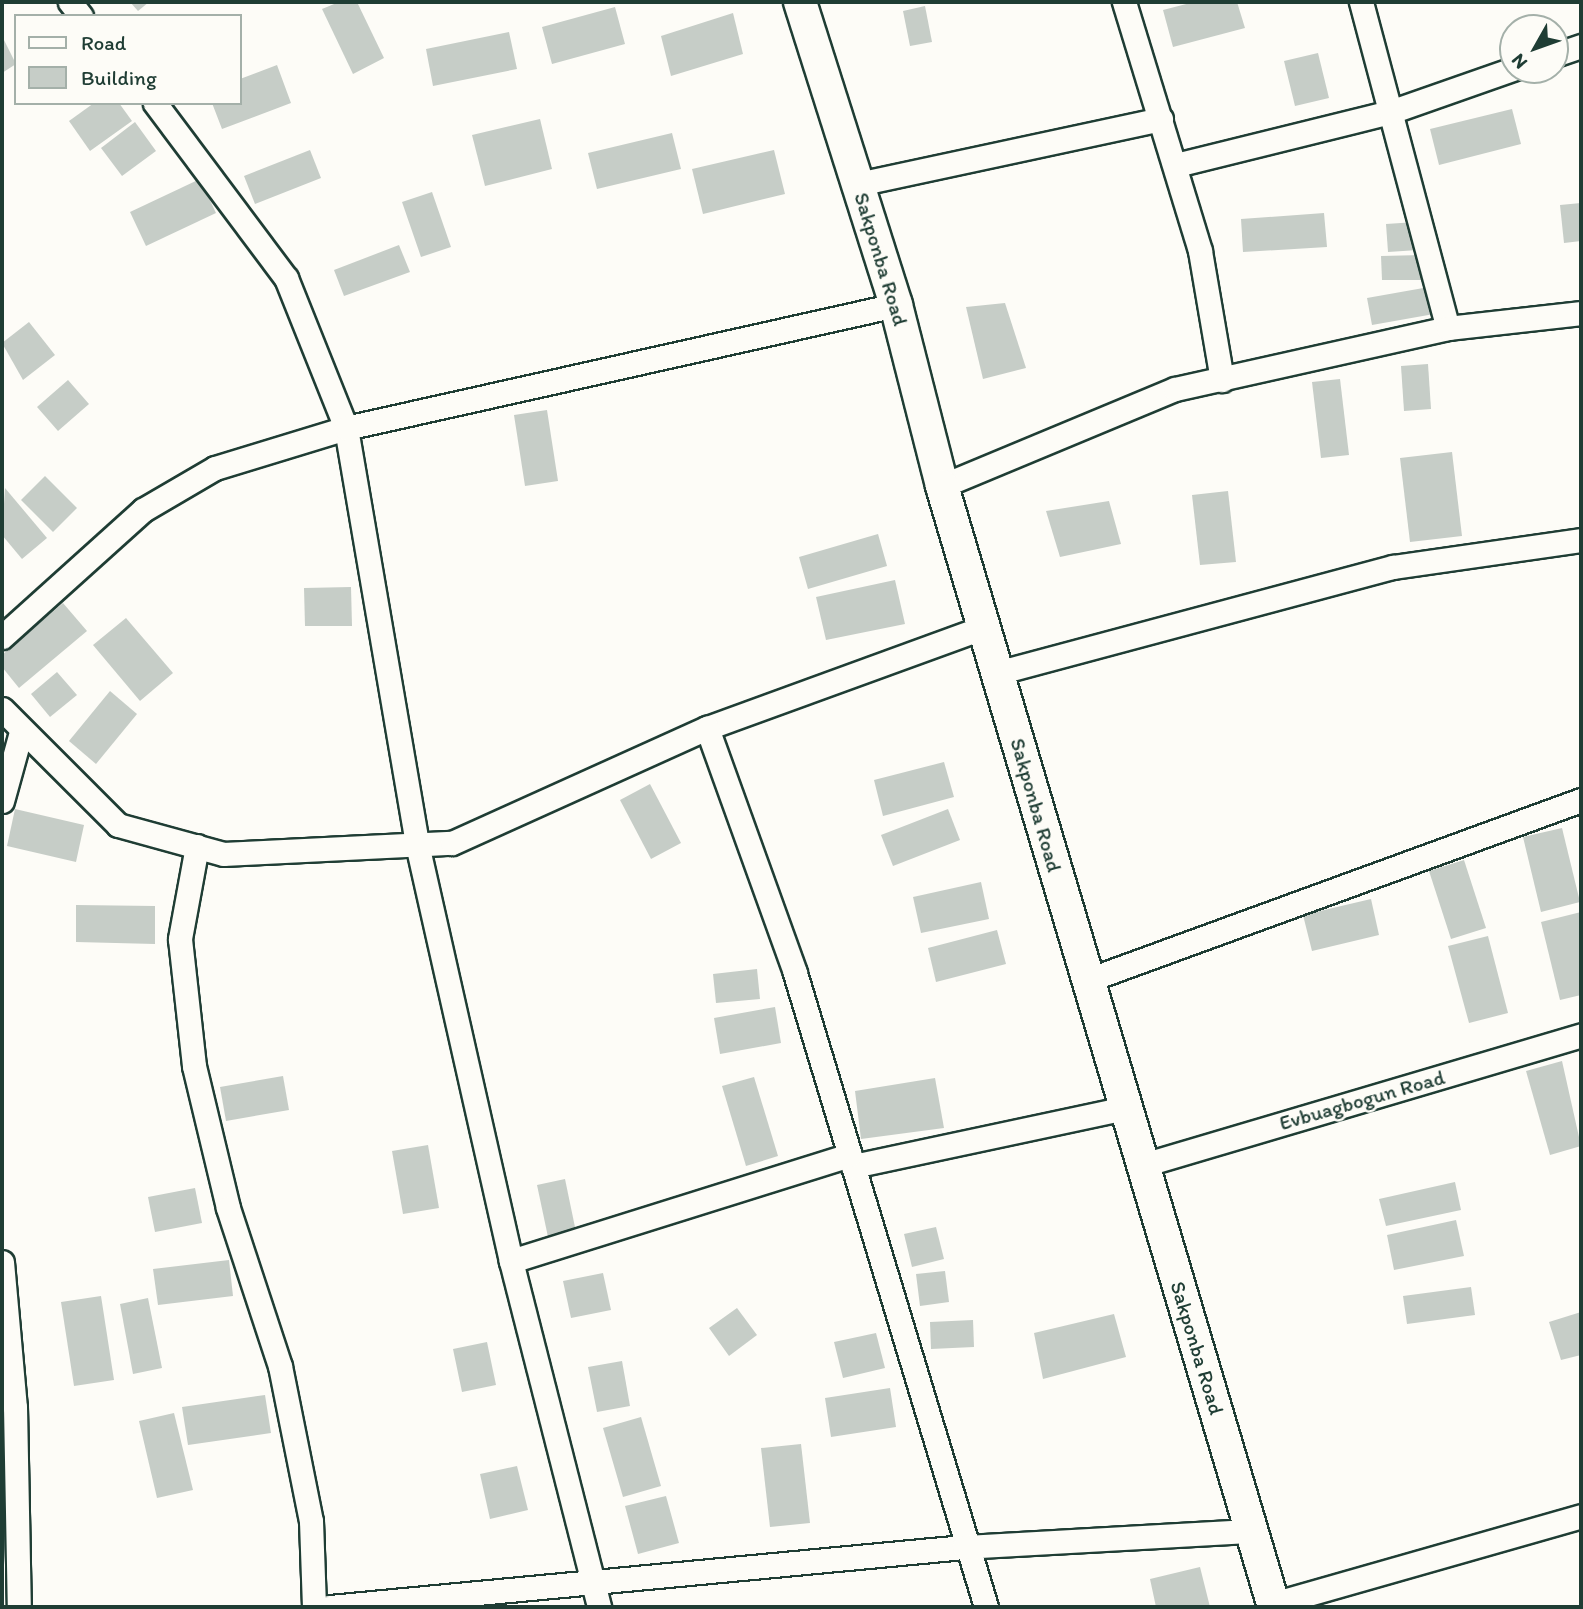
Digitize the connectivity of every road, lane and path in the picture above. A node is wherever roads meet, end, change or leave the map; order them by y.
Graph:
1 (800, 2) edge
2 (1124, 2) edge
3 (1361, 2) edge
4 (1499, 74) edge
5 (156, 105) edge
6 (1390, 112) junction
7 (1161, 119) junction
8 (1175, 165) junction
9 (858, 184) junction
10 (897, 305) junction
11 (1581, 313) edge
12 (1448, 328) junction
13 (1222, 380) junction
14 (346, 428) junction
15 (942, 486) junction
16 (1581, 540) edge
17 (984, 627) junction
18 (2, 637) edge
19 (997, 673) junction
20 (2, 709) edge
21 (707, 728) junction
22 (21, 732) junction
23 (1581, 800) edge
24 (2, 801) edge
25 (417, 844) junction
26 (197, 846) junction
27 (1088, 980) junction
28 (1581, 1035) edge
29 (1126, 1108) junction
30 (851, 1161) junction
31 (1143, 1165) junction
32 (511, 1261) junction
33 (2, 1262) edge
34 (1580, 1519) edge
35 (1251, 1531) junction
36 (964, 1547) junction
37 (592, 1582) junction
38 (1273, 1605) edge
39 (19, 1607) edge
40 (314, 1607) edge
41 (330, 1607) edge
42 (599, 1607) edge
43 (986, 1607) edge

1 - 9 main road, Sakponba Road
2 - 7 street
3 - 6 street
4 - 6 street
5 - 14 street
6 - 8 street
6 - 12 street
7 - 8 street
7 - 9 street
8 - 13 street
9 - 10 main road, Sakponba Road
10 - 14 street
10 - 15 main road, Sakponba Road
11 - 12 street
12 - 13 street
13 - 15 street
14 - 18 street
14 - 25 street
15 - 17 main road, Sakponba Road
16 - 19 street
17 - 19 main road, Sakponba Road
17 - 21 street
19 - 27 main road, Sakponba Road
20 - 22 street
21 - 25 street
21 - 30 street
22 - 24 street
22 - 26 street
23 - 27 street
25 - 26 street
25 - 32 street
26 - 40 street
27 - 29 main road, Sakponba Road
28 - 31 street, Evbuagbogun Road
29 - 30 street
29 - 31 main road, Sakponba Road
30 - 32 street
30 - 36 street
31 - 35 main road, Sakponba Road
32 - 37 street
33 - 39 street
34 - 38 street
35 - 36 street
35 - 38 main road, Sakponba Road
36 - 37 street
36 - 43 street
37 - 41 street
37 - 42 street

